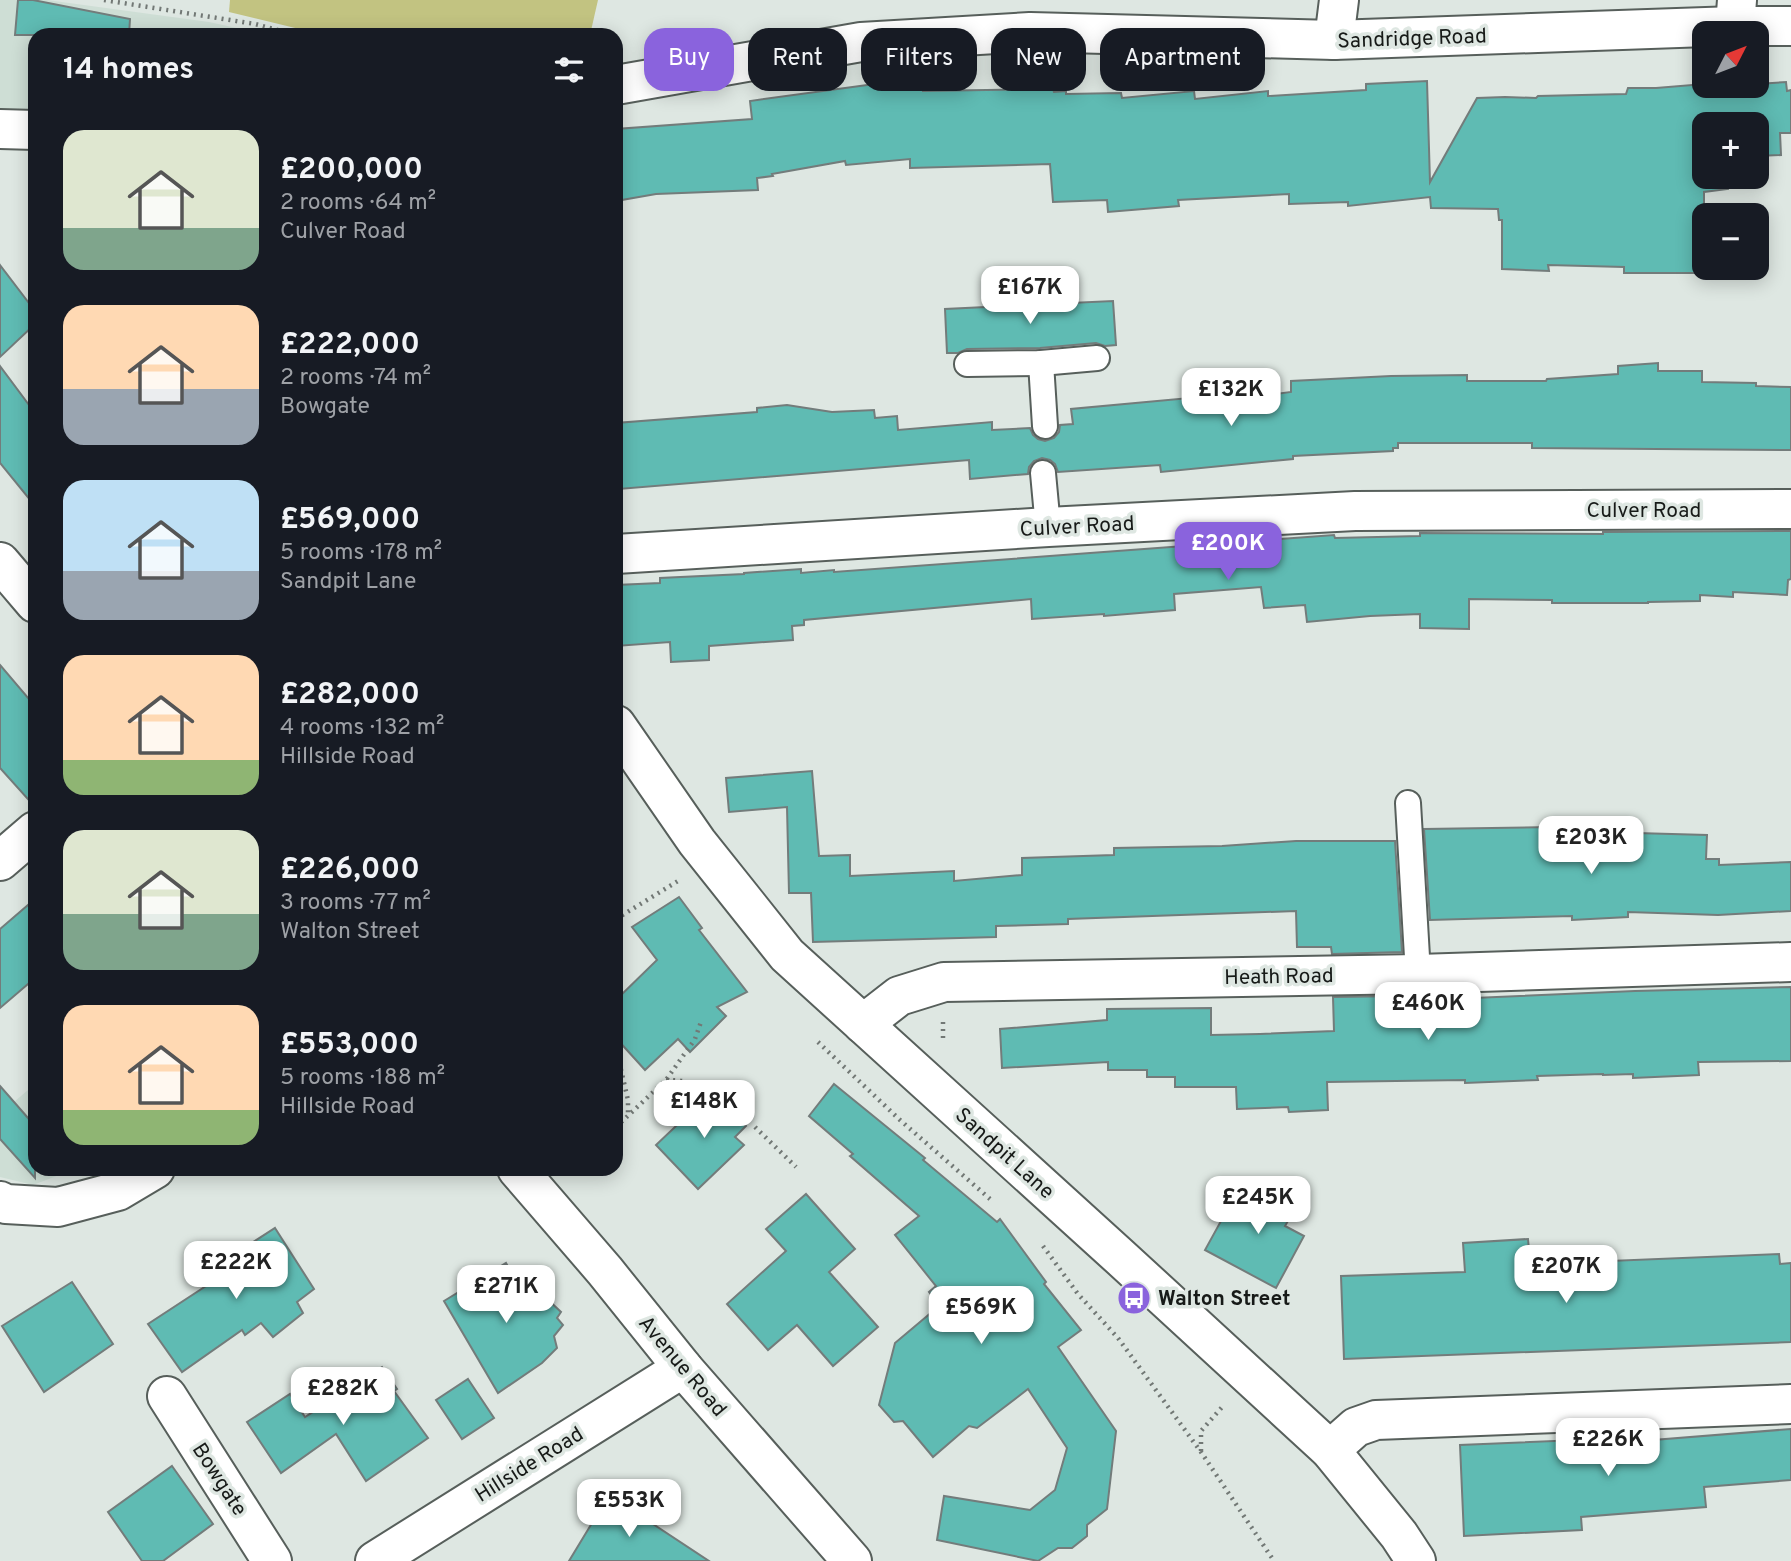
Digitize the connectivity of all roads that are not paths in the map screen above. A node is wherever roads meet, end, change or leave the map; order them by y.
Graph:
1 (1339, 0) edge
2 (1736, 13) edge
3 (1791, 26) edge
4 (1334, 40) junction
5 (623, 84) edge
6 (0, 129) edge
7 (28, 130) edge
8 (1097, 358) dead end
9 (967, 363) dead end
10 (1041, 363) junction
11 (1045, 426) dead end
12 (1043, 473) dead end
13 (1791, 509) edge
14 (1048, 527) junction
15 (623, 554) edge
16 (0, 562) edge
17 (28, 595) edge
18 (623, 735) edge
19 (1408, 803) dead end
20 (28, 837) edge
21 (0, 861) edge
22 (1791, 962) edge
23 (1418, 974) junction
24 (863, 1024) junction
25 (143, 1176) edge
26 (523, 1176) edge
27 (0, 1201) edge
28 (683, 1368) junction
29 (167, 1396) dead end
30 (1791, 1404) edge
31 (1330, 1450) junction
32 (272, 1561) edge
33 (375, 1561) edge
34 (852, 1561) edge
35 (1416, 1561) edge

1 - 4 street
2 - 3 street, Sandridge Road
2 - 4 street, Sandridge Road
4 - 5 street, Sandridge Road
6 - 7 street
8 - 10 lane
9 - 10 lane
10 - 11 lane
12 - 14 lane
13 - 14 street, Culver Road
14 - 15 street, Culver Road
16 - 17 street
18 - 24 street, Sandpit Lane
19 - 23 lane
20 - 21 street
22 - 23 street, Heath Road
23 - 24 street, Heath Road
24 - 31 street, Sandpit Lane
25 - 27 street
26 - 28 street, Avenue Road
28 - 33 street, Hillside Road
28 - 34 street, Avenue Road
29 - 32 street, Bowgate
30 - 31 street
31 - 35 street, Sandpit Lane

